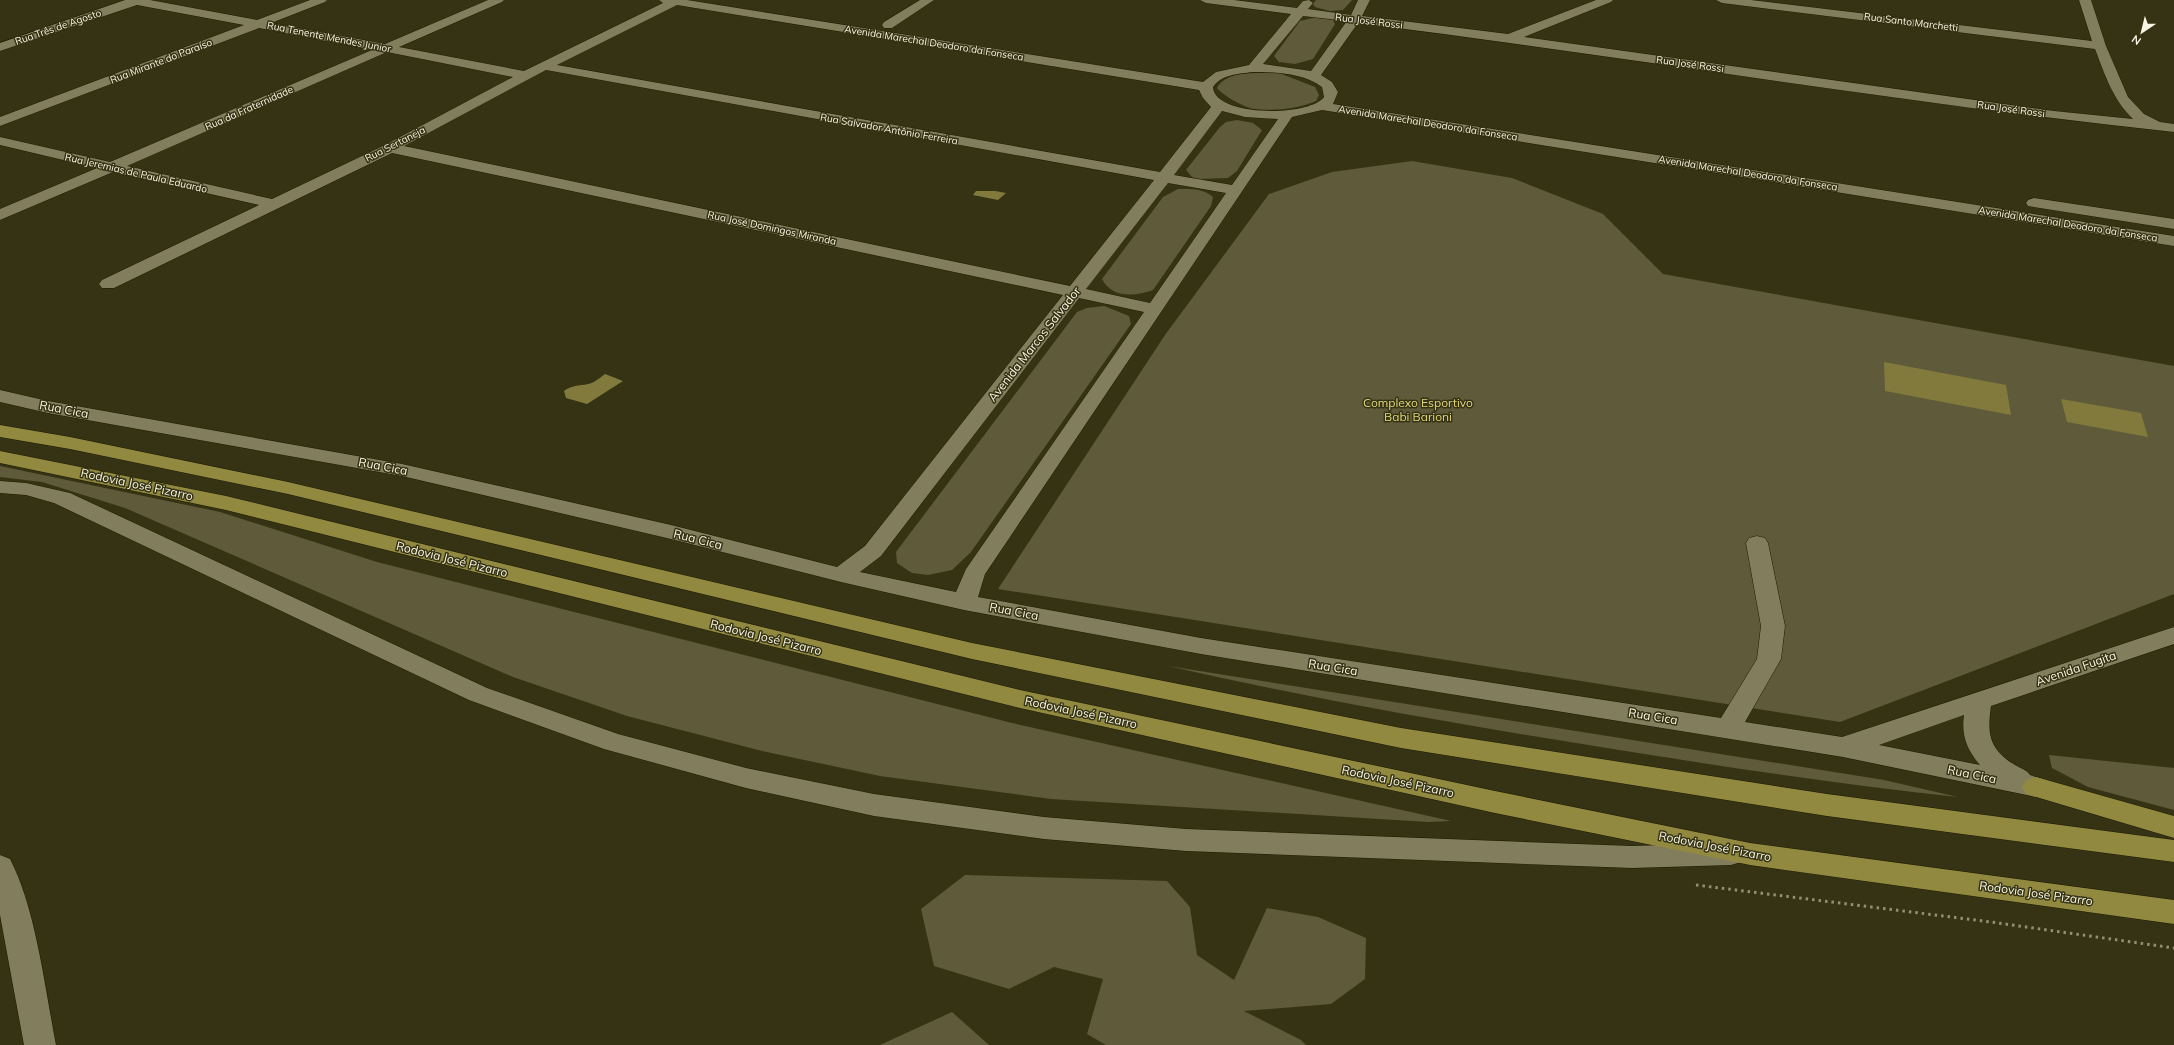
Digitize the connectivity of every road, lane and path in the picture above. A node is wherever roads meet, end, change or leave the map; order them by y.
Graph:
1 (136, 0) edge
2 (321, 0) edge
3 (498, 0) edge
4 (727, 0) edge
5 (928, 0) edge
6 (1206, 0) edge
7 (1309, 0) edge
8 (1364, 0) edge
9 (1607, 0) edge
10 (1722, 0) edge
11 (2085, 0) edge
12 (672, 1) edge
13 (1300, 12) junction
14 (1355, 19) junction
15 (259, 24) junction
16 (888, 25) junction
17 (1508, 38) junction
18 (2100, 46) junction
19 (0, 47) edge
20 (387, 48) junction
21 (543, 66) junction
22 (1253, 68) junction
23 (526, 75) junction
24 (1216, 76) junction
25 (1313, 77) junction
26 (1206, 87) junction
27 (1326, 101) junction
28 (1220, 105) junction
29 (1287, 115) junction
30 (0, 122) edge
31 (2168, 128) edge
32 (2174, 135) edge
33 (0, 141) edge
34 (390, 148) junction
35 (114, 168) junction
36 (1837, 173) dead end
37 (1163, 178) junction
38 (1234, 190) junction
39 (2017, 200) dead end
40 (273, 204) junction
41 (0, 215) edge
42 (2174, 224) edge
43 (2174, 241) edge
44 (108, 284) dead end
45 (1074, 292) junction
46 (1154, 309) junction
47 (0, 396) edge
48 (0, 431) edge
49 (0, 457) edge
50 (13, 488) edge
51 (0, 495) edge
52 (1758, 543) dead end
53 (841, 575) junction
54 (964, 602) junction
55 (2174, 635) edge
56 (1979, 702) junction
57 (1728, 728) junction
58 (1844, 747) junction
59 (2036, 787) junction
60 (2174, 827) edge
61 (2174, 851) edge
62 (1750, 854) junction
63 (0, 867) edge
64 (2174, 912) edge
65 (40, 1045) edge

1 - 15 street, Rua Tenente Mendes Junior
1 - 19 street, Rua Três de Agosto
2 - 15 street, Rua Mirante do Paraíso
3 - 20 street, Rua da Fraternidade
4 - 16 street, Avenida Marechal Deodoro da Fonseca
5 - 16 street
6 - 13 street, Rua José Rossi
7 - 13 street
8 - 14 street
9 - 17 street
10 - 18 street, Rua Santo Marchetti
11 - 18 street
12 - 21 street, Rua Sertaneja
12 - 26 street, Avenida Marechal Deodoro da Fonseca
13 - 14 street, Rua José Rossi
13 - 22 street
14 - 17 street, Rua José Rossi
14 - 25 street
15 - 20 street, Rua Tenente Mendes Junior
15 - 30 street, Rua Mirante do Paraíso
16 - 24 street, Avenida Marechal Deodoro da Fonseca
17 - 31 street, Rua José Rossi
18 - 31 street
20 - 23 street, Rua Tenente Mendes Junior
20 - 35 street, Rua da Fraternidade
21 - 23 street, Rua Sertaneja
21 - 37 street, Rua Salvador Antônio Ferreira
22 - 24 street
22 - 25 street
23 - 34 street, Rua Sertaneja
24 - 26 street
25 - 27 street
26 - 28 street
27 - 29 street
27 - 36 street, Avenida Marechal Deodoro da Fonseca
27 - 43 street, Avenida Marechal Deodoro da Fonseca
28 - 29 street
28 - 37 street, Avenida Marcos Salvador
29 - 38 street
31 - 32 street
33 - 35 street, Rua Jeremias de Paula Eduardo
34 - 40 street, Rua Sertaneja
34 - 45 street, Rua José Domingos Miranda
35 - 40 street, Rua Jeremias de Paula Eduardo
35 - 41 street, Rua da Fraternidade
37 - 38 street, Rua Salvador Antônio Ferreira
37 - 45 street, Avenida Marcos Salvador
38 - 46 street
39 - 42 street, Avenida Marechal Deodoro da Fonseca
40 - 44 street, Rua Sertaneja
45 - 46 street, Rua José Domingos Miranda
45 - 53 street, Avenida Marcos Salvador
46 - 54 street
47 - 53 street, Rua Cica
48 - 61 main road
49 - 62 main road, Rodovia José Pizarro
50 - 51 street
50 - 62 street
52 - 57 street
53 - 54 street, Rua Cica
54 - 57 street, Rua Cica
55 - 56 street, Avenida Fugita
56 - 58 street, Avenida Fugita
56 - 59 street
57 - 58 street, Rua Cica
58 - 59 street, Rua Cica
59 - 60 main road
62 - 64 main road, Rodovia José Pizarro
63 - 65 street

